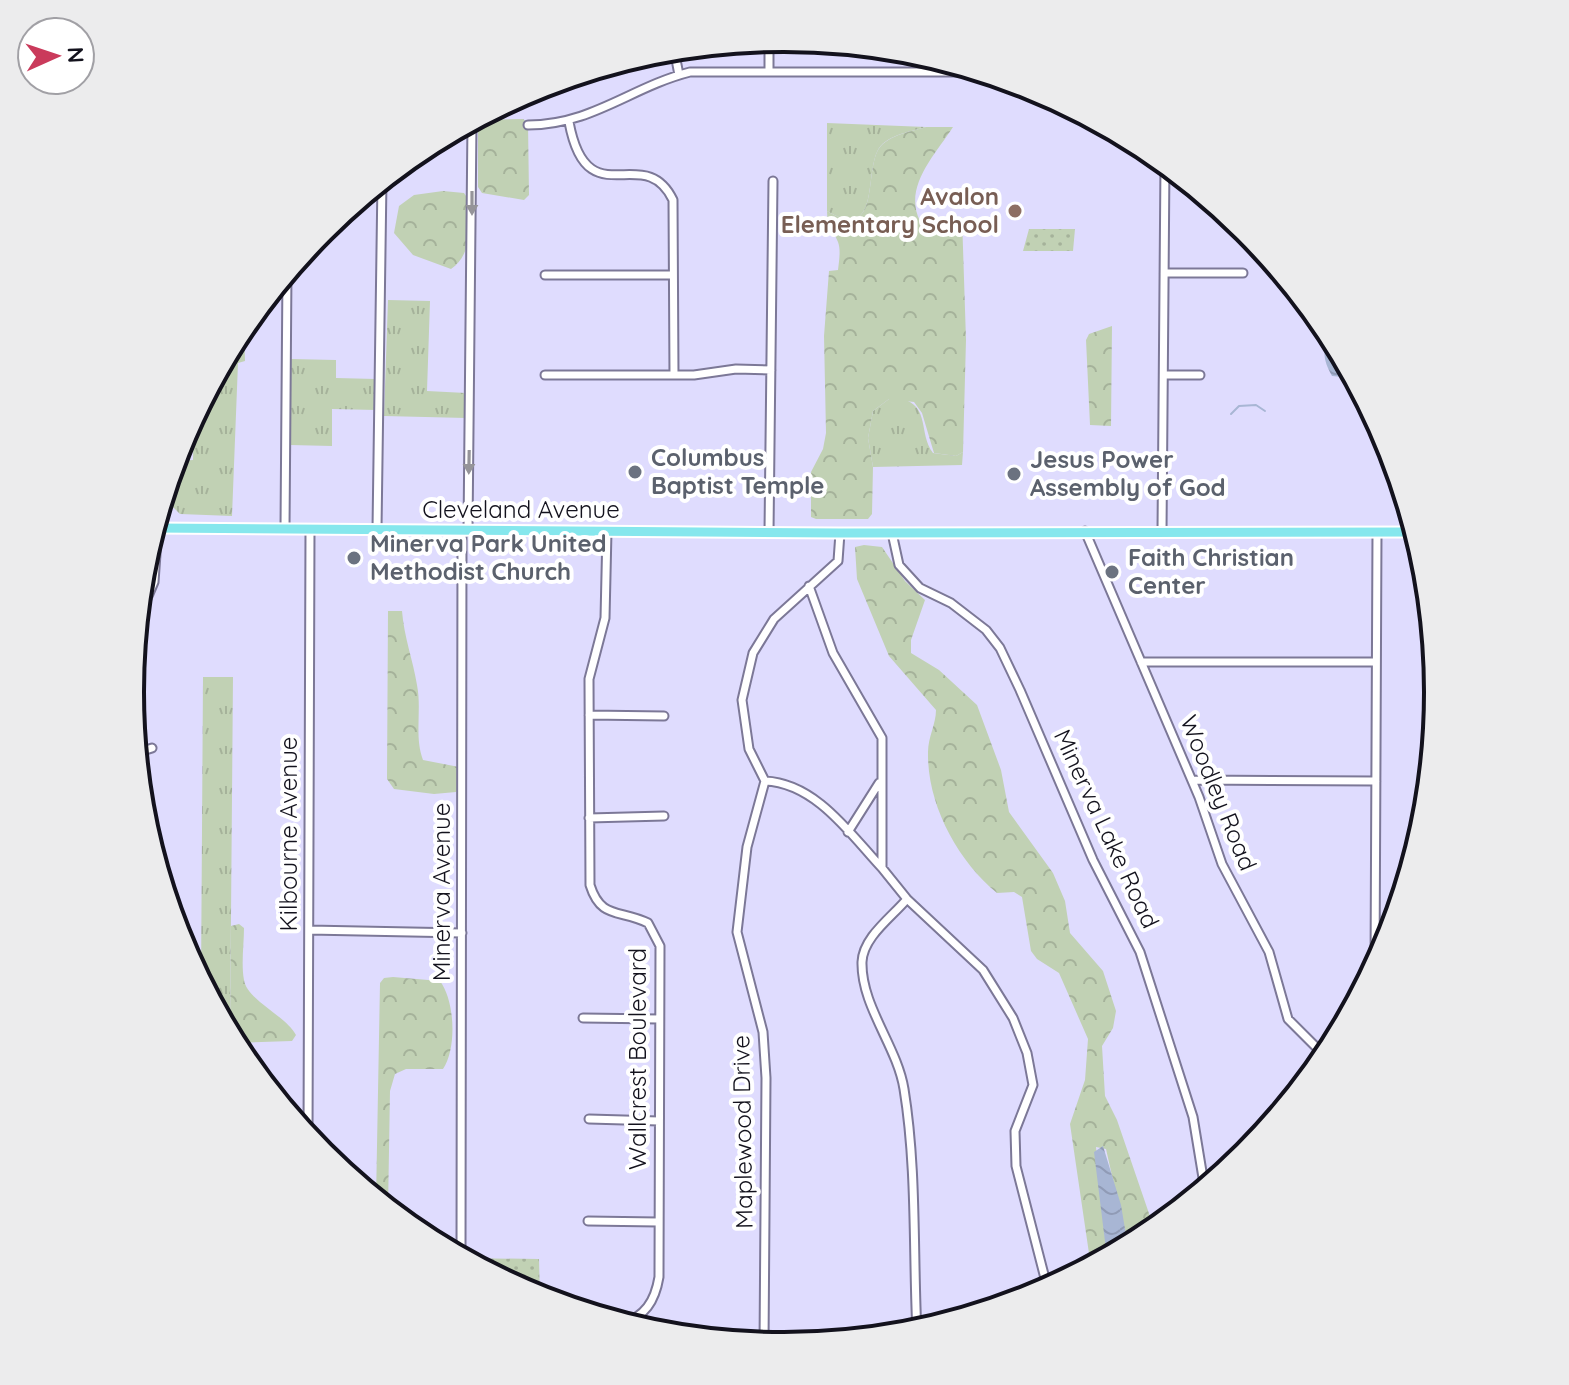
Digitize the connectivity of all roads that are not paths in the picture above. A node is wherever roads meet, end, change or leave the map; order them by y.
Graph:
1 (769, 52) edge
2 (676, 61) edge
3 (769, 72) junction
4 (942, 72) edge
5 (679, 75) junction
6 (569, 122) junction
7 (528, 125) dead end
8 (470, 135) edge
9 (1165, 178) edge
10 (773, 181) dead end
11 (382, 195) edge
12 (1164, 273) junction
13 (1243, 273) dead end
14 (545, 275) dead end
15 (673, 275) junction
16 (287, 290) edge
17 (771, 370) junction
18 (545, 375) dead end
19 (674, 375) junction
20 (1164, 375) junction
21 (1200, 375) dead end
22 (166, 528) edge
23 (285, 528) junction
24 (310, 529) junction
25 (377, 529) junction
26 (465, 531) junction
27 (607, 531) junction
28 (1085, 531) junction
29 (769, 532) junction
30 (1162, 532) junction
31 (1377, 532) junction
32 (1404, 532) edge
33 (840, 533) junction
34 (892, 533) junction
35 (809, 586) junction
36 (1141, 662) junction
37 (1376, 662) junction
38 (589, 715) junction
39 (664, 716) dead end
40 (152, 748) dead end
41 (146, 750) edge
42 (1192, 780) junction
43 (765, 781) junction
44 (880, 781) junction
45 (1376, 781) junction
46 (664, 816) dead end
47 (589, 818) junction
48 (848, 832) junction
49 (882, 868) junction
50 (907, 899) junction
51 (309, 930) junction
52 (462, 933) junction
53 (1375, 940) edge
54 (583, 1018) dead end
55 (659, 1019) junction
56 (1318, 1047) edge
57 (589, 1119) dead end
58 (308, 1120) edge
59 (659, 1121) junction
60 (1203, 1177) edge
61 (588, 1221) dead end
62 (658, 1222) junction
63 (461, 1245) edge
64 (1045, 1277) edge
65 (640, 1316) edge
66 (916, 1319) edge
67 (764, 1333) edge

1 - 3 street
2 - 5 street
3 - 4 street
3 - 5 street
5 - 6 street
6 - 7 street
6 - 15 street
8 -> 26 street, Minerva Avenue
9 - 12 street
10 - 17 street
11 - 25 street
12 - 13 street
12 - 20 street
14 - 15 street
15 - 19 street
16 - 23 street
17 - 19 street
17 - 29 street
18 - 19 street
20 - 21 street
20 - 30 street
22 - 23 main road, Cleveland Avenue
23 - 24 main road, Cleveland Avenue
24 - 25 main road, Cleveland Avenue
24 - 51 street, Kilbourne Avenue
25 - 26 main road, Cleveland Avenue
26 - 27 main road, Cleveland Avenue
26 - 52 street, Minerva Avenue
27 - 29 main road, Cleveland Avenue
27 - 38 street, Wallcrest Boulevard
28 - 30 main road, Cleveland Avenue
28 - 34 main road, Cleveland Avenue
28 - 36 street, Woodley Road
29 - 33 main road, Cleveland Avenue
30 - 31 main road, Cleveland Avenue
31 - 32 main road, Cleveland Avenue
31 - 37 street
33 - 34 main road, Cleveland Avenue
33 - 35 street
34 - 60 street, Minerva Lake Road
35 - 43 street
35 - 44 street
36 - 37 street
36 - 42 street, Woodley Road
37 - 45 street
38 - 39 street
38 - 47 street, Wallcrest Boulevard
40 - 41 street
42 - 45 street
42 - 56 street, Woodley Road
43 - 48 street
43 - 67 street, Maplewood Drive
44 - 48 street
44 - 49 street
45 - 53 street
46 - 47 street
47 - 55 street, Wallcrest Boulevard
48 - 49 street
49 - 50 street
50 - 64 street
50 - 66 street
51 - 52 street
51 - 58 street, Kilbourne Avenue
52 - 63 street, Minerva Avenue
54 - 55 street
55 - 59 street, Wallcrest Boulevard
57 - 59 street
59 - 62 street, Wallcrest Boulevard
61 - 62 street
62 - 65 street, Wallcrest Boulevard

